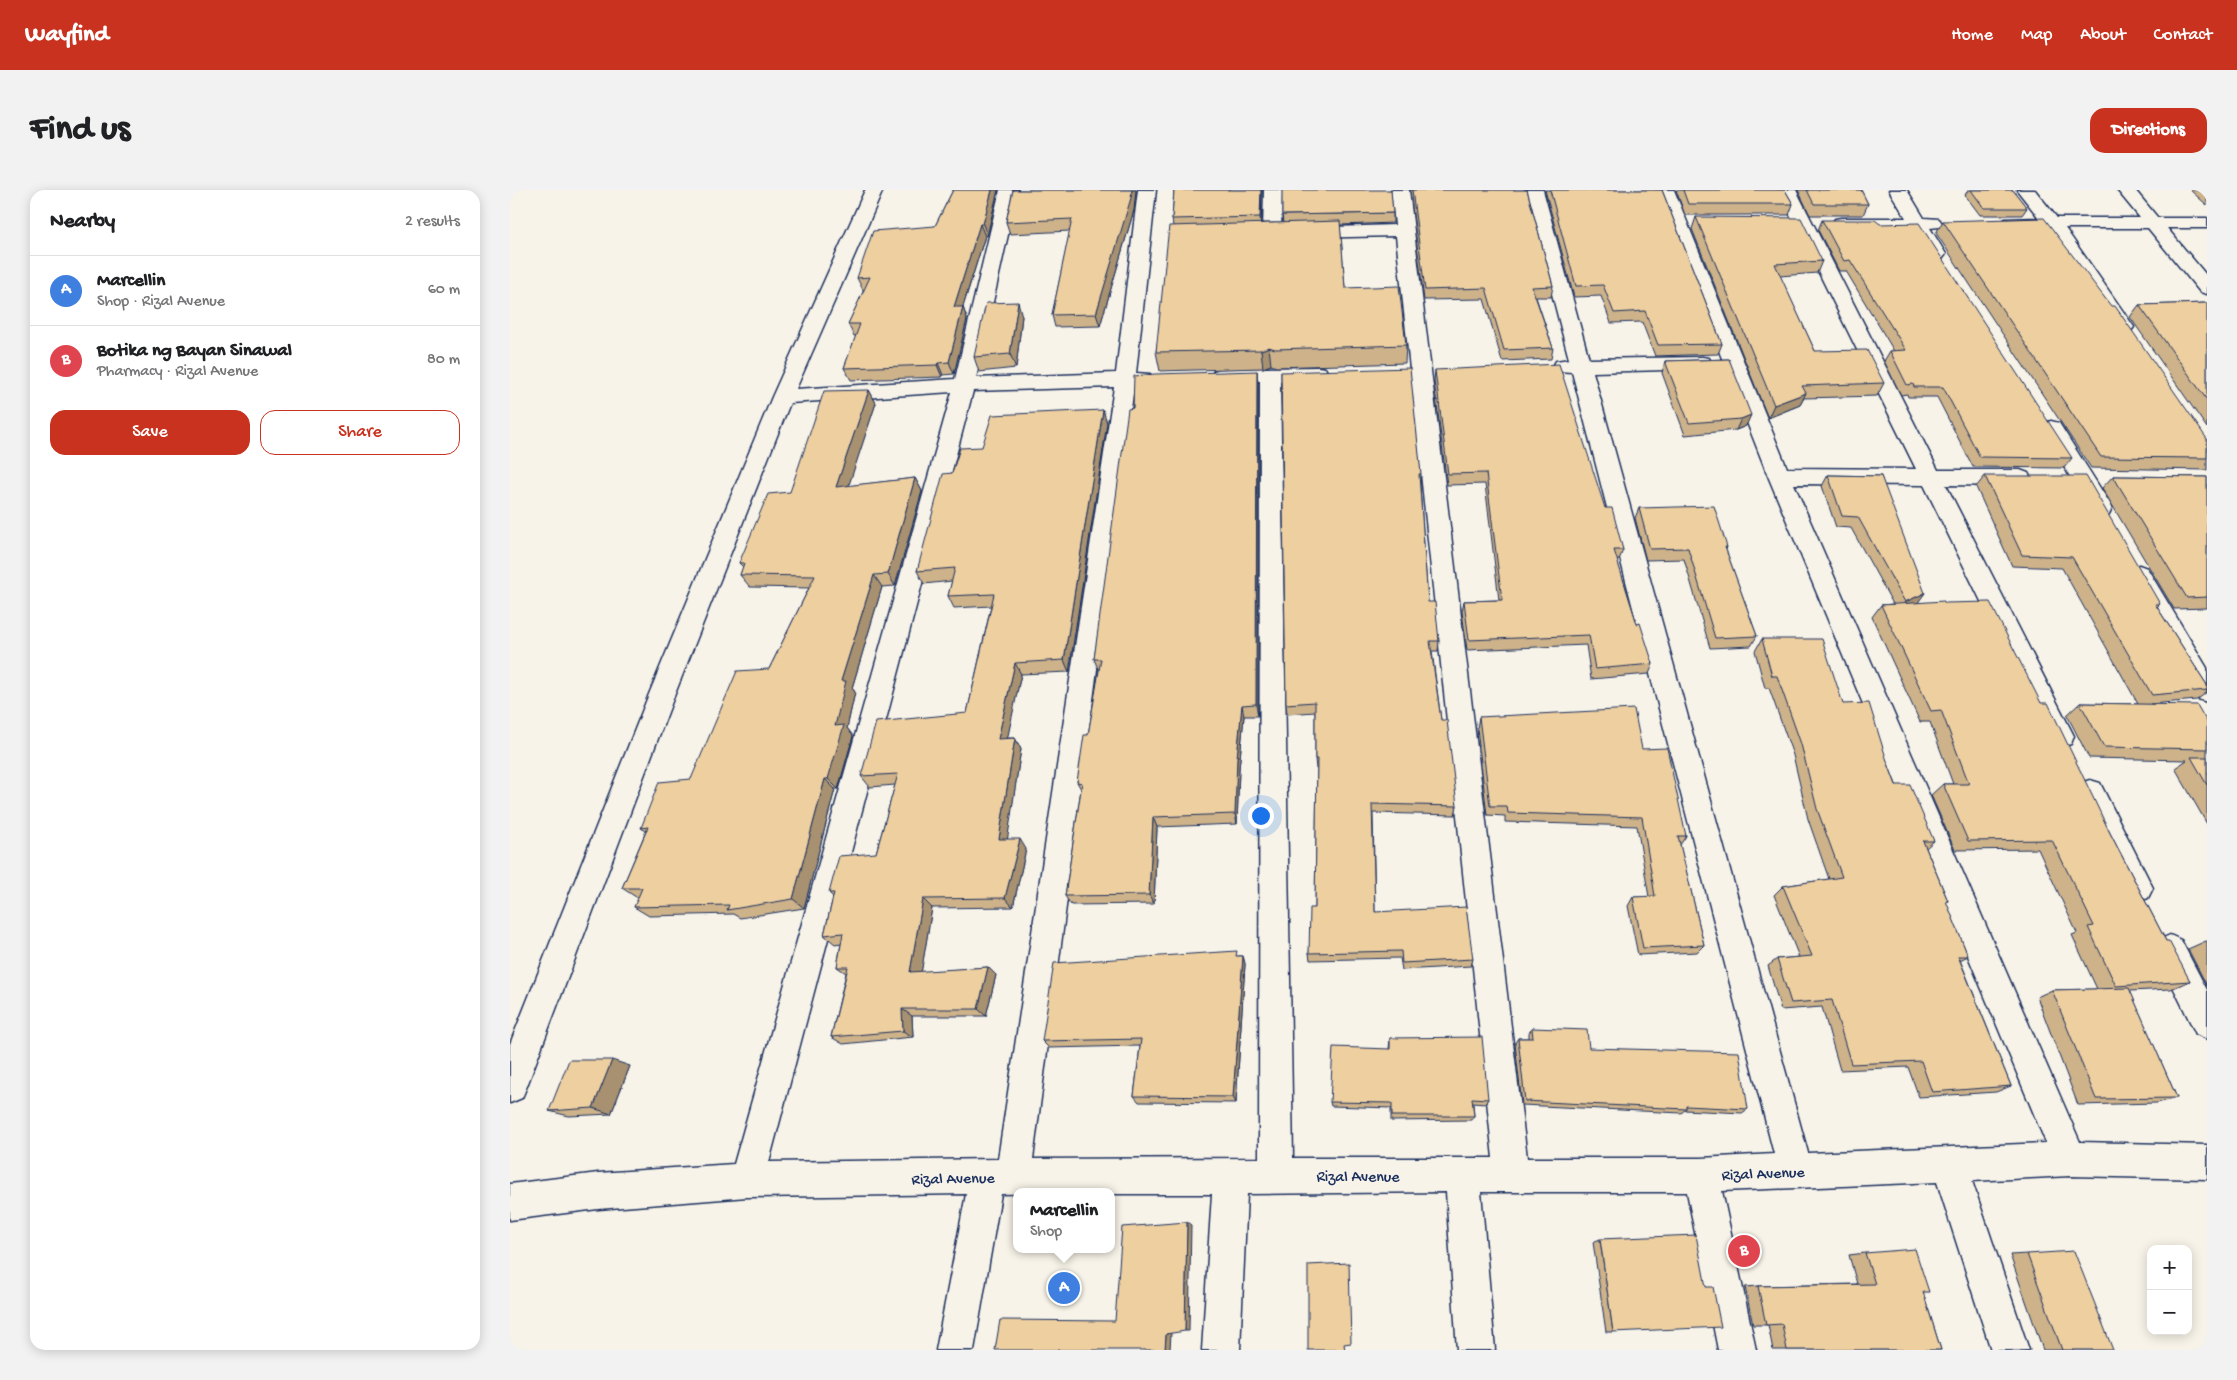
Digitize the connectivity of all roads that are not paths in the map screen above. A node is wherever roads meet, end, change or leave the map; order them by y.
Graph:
1 (874, 190) edge
2 (1009, 190) edge
3 (1147, 190) edge
4 (1272, 190) edge
5 (1400, 190) edge
6 (1534, 190) edge
7 (1665, 190) edge
8 (1787, 190) edge
9 (1898, 190) edge
10 (2026, 190) edge
11 (2126, 190) edge
12 (1793, 223) junction
13 (1917, 223) junction
14 (1946, 223) edge
15 (1995, 223) edge
16 (2153, 223) junction
17 (2207, 223) edge
18 (2053, 224) junction
19 (1405, 230) junction
20 (1272, 234) junction
21 (1252, 235) edge
22 (1949, 272) edge
23 (2207, 288) edge
24 (2135, 343) edge
25 (1733, 362) junction
26 (1580, 366) junction
27 (1543, 367) edge
28 (1340, 372) edge
29 (1270, 374) junction
30 (1202, 377) edge
31 (1164, 378) edge
32 (1125, 380) junction
33 (964, 385) junction
34 (782, 397) junction
35 (2041, 413) edge
36 (1779, 476) junction
37 (1930, 477) junction
38 (2094, 479) junction
39 (2109, 521) edge
40 (2128, 555) edge
41 (2207, 691) edge
42 (2207, 1024) edge
43 (510, 1086) edge
44 (2070, 1158) junction
45 (2207, 1162) edge
46 (1949, 1164) junction
47 (1796, 1171) junction
48 (1276, 1174) junction
49 (1512, 1175) junction
50 (1702, 1175) junction
51 (1462, 1176) junction
52 (1000, 1177) junction
53 (1230, 1178) junction
54 (747, 1180) junction
55 (510, 1202) edge
56 (955, 1350) edge
57 (1221, 1350) edge
58 (1476, 1350) edge
59 (1737, 1350) edge
60 (2010, 1350) edge

1 - 34 street
2 - 33 street
3 - 32 street
4 - 20 street
5 - 19 street
6 - 26 street
7 - 25 street
8 - 12 street
9 - 13 street
10 - 18 street
11 - 16 street
12 - 13 street
12 - 37 street
13 - 14 street
13 - 22 street
15 - 18 street
16 - 17 street
16 - 18 street
16 - 23 street
18 - 24 street
19 - 20 street
19 - 49 street
20 - 21 street
25 - 26 street
25 - 36 street
26 - 27 street
26 - 47 street
28 - 29 street
29 - 30 street
29 - 48 street
31 - 32 street
32 - 33 street
32 - 52 street
33 - 34 street
33 - 54 street
34 - 43 street
35 - 38 street
36 - 37 street
36 - 44 street
37 - 38 street
37 - 42 street
38 - 39 street
40 - 41 street
44 - 45 street, Rizal Avenue
44 - 46 street, Rizal Avenue
46 - 47 street, Rizal Avenue
46 - 60 street
47 - 50 street, Rizal Avenue
48 - 51 street, Rizal Avenue
48 - 53 street, Rizal Avenue
49 - 50 street, Rizal Avenue
49 - 51 street, Rizal Avenue
50 - 59 street
51 - 58 street
52 - 53 street, Rizal Avenue
52 - 54 street, Rizal Avenue
52 - 56 street
53 - 57 street
54 - 55 street, Rizal Avenue

